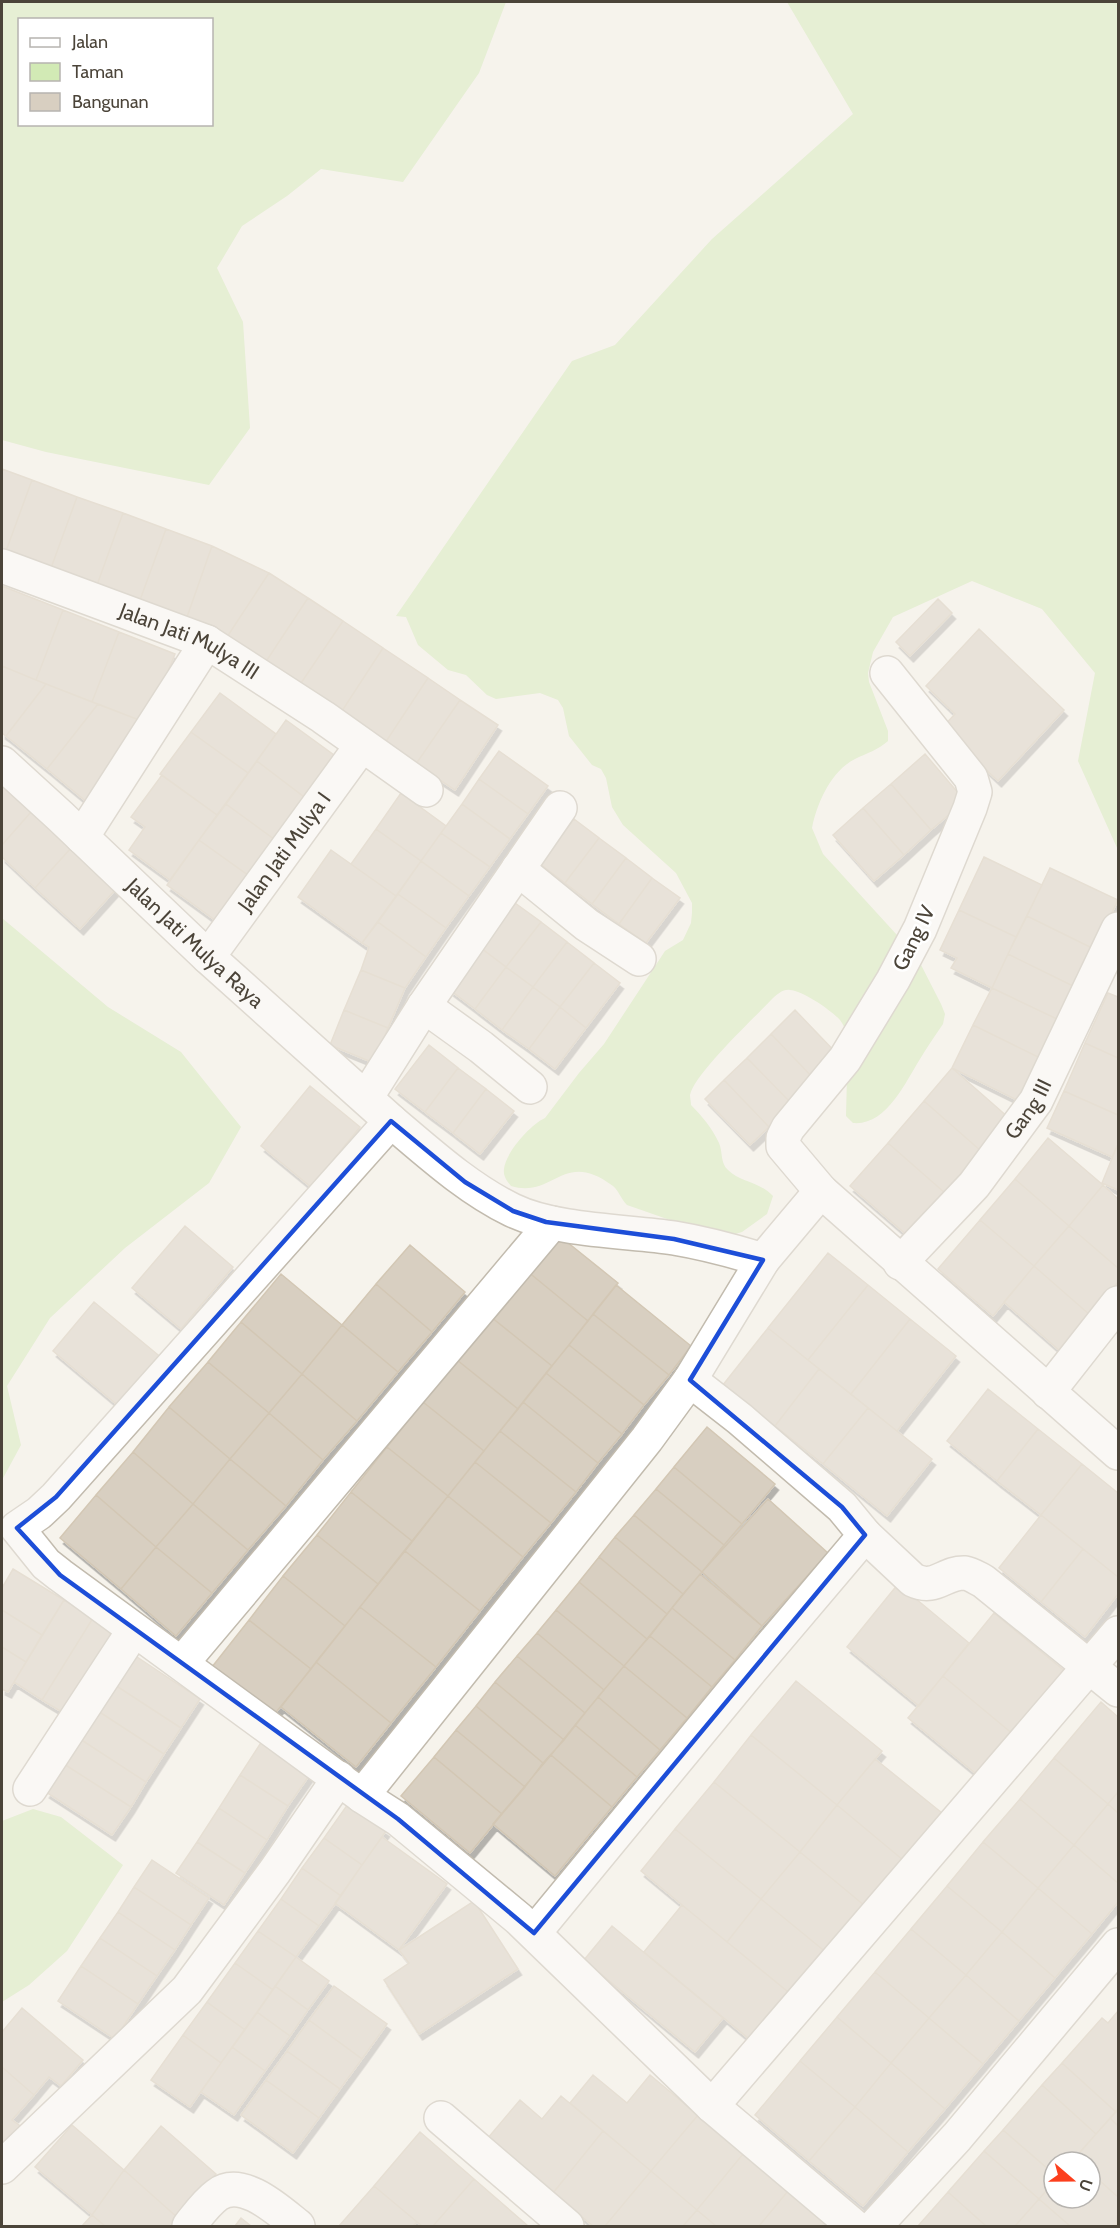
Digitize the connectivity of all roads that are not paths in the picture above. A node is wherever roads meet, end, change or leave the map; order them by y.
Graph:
1 (2, 567) edge
2 (207, 642) junction
3 (887, 673) dead end
4 (363, 745) junction
5 (2, 764) edge
6 (426, 790) dead end
7 (560, 808) dead end
8 (82, 837) junction
9 (518, 869) junction
10 (1119, 929) edge
11 (208, 957) junction
12 (639, 958) dead end
13 (424, 1006) junction
14 (530, 1087) dead end
15 (366, 1098) junction
16 (391, 1121) junction
17 (820, 1191) junction
18 (552, 1222) junction
19 (763, 1260) junction
20 (900, 1263) junction
21 (1119, 1303) edge
22 (690, 1380) junction
23 (1048, 1392) junction
24 (1119, 1453) edge
25 (10, 1532) edge
26 (865, 1535) junction
27 (134, 1630) junction
28 (1119, 1633) edge
29 (182, 1663) junction
30 (1091, 1666) junction
31 (1119, 1690) edge
32 (350, 1787) junction
33 (30, 1789) dead end
34 (534, 1933) junction
35 (1119, 1946) edge
36 (712, 2106) junction
37 (441, 2118) dead end
38 (2, 2167) edge
39 (189, 2226) edge
40 (298, 2226) edge
41 (567, 2226) edge
42 (854, 2226) edge
43 (875, 2226) edge

1 - 2 street, Jalan Jati Mulya III
2 - 4 street, Jalan Jati Mulya III
2 - 8 street
3 - 17 street, Gang IV
4 - 6 street, Jalan Jati Mulya III
4 - 11 street, Jalan Jati Mulya I
5 - 8 street, Jalan Jati Mulya Raya
7 - 9 street
8 - 11 street, Jalan Jati Mulya Raya
9 - 12 street
9 - 13 street
10 - 20 street, Gang III
11 - 15 street, Jalan Jati Mulya Raya
13 - 14 street
13 - 15 street
15 - 16 street, Jalan Jati Mulya Raya
16 - 18 street, Jalan Jati Mulya Raya
16 - 25 street
17 - 19 street
17 - 20 street, Gang IV
18 - 19 street, Jalan Jati Mulya Raya
18 - 29 street
19 - 22 street
20 - 23 street, Gang IV
21 - 23 street
22 - 26 street
22 - 32 street
23 - 24 street, Gang IV
25 - 27 street
26 - 30 street
26 - 34 street
27 - 29 street
27 - 33 street
28 - 30 street
29 - 32 street
30 - 31 street
30 - 36 street
32 - 34 street
32 - 38 street
34 - 36 street
35 - 43 street
36 - 42 street
37 - 41 street
39 - 40 street

